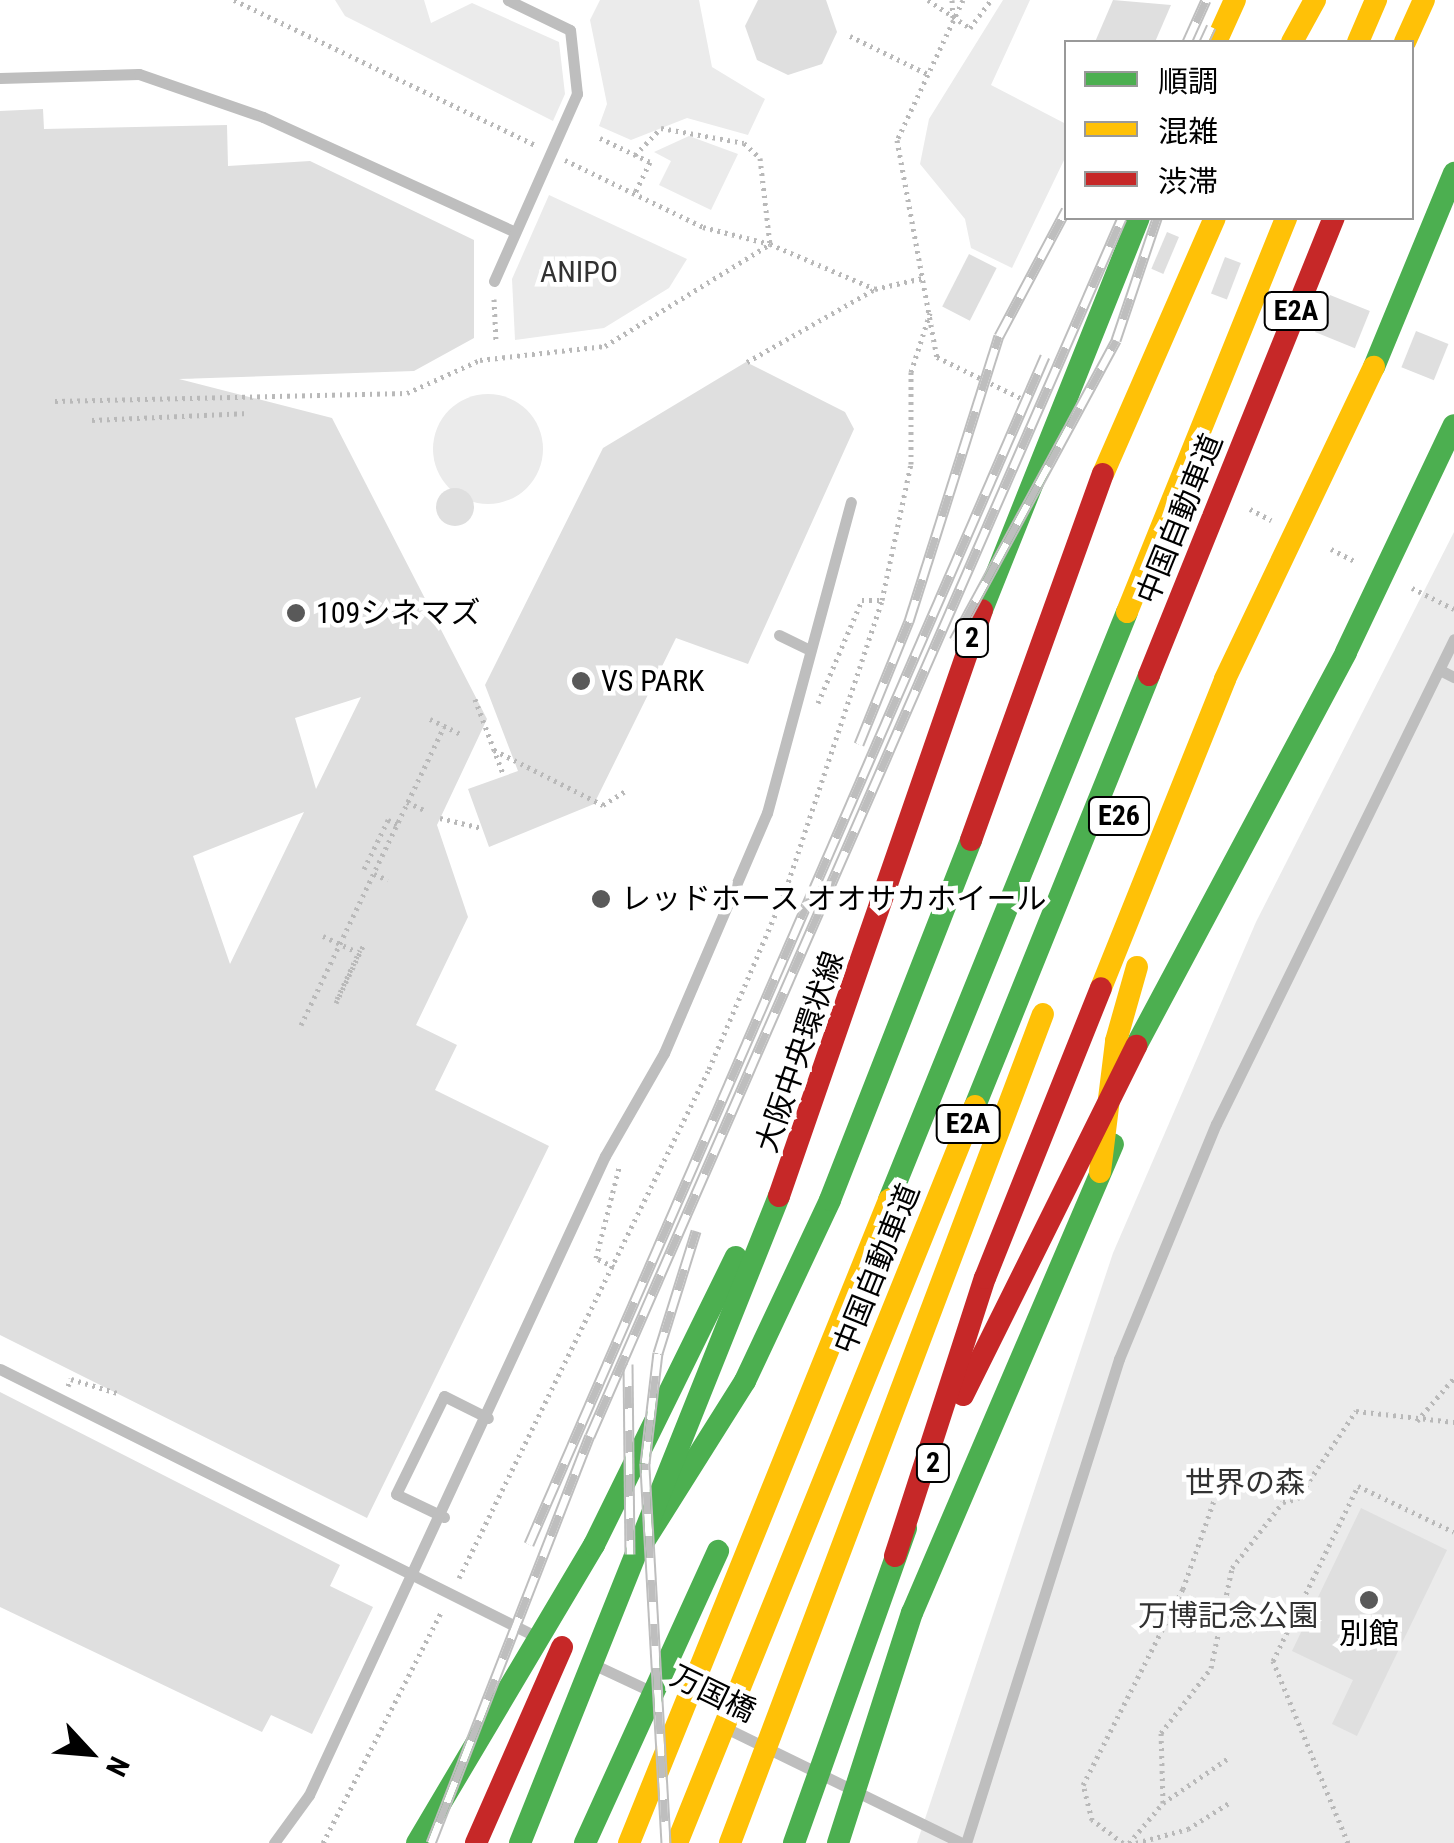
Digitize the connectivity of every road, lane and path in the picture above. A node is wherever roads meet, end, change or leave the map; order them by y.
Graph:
1 (234, 0) edge
2 (508, 0) edge
3 (928, 0) edge
4 (952, 0) edge
5 (963, 0) edge
6 (990, 0) edge
7 (1235, 0) edge
8 (1315, 0) edge
9 (1376, 0) edge
10 (1424, 0) edge
11 (953, 21) junction
12 (850, 36) dead end
13 (1217, 40) edge
14 (1293, 40) edge
15 (1359, 40) edge
16 (1406, 40) edge
17 (928, 74) junction
18 (0, 78) edge
19 (600, 138) dead end
20 (527, 142) dead end
21 (635, 154) junction
22 (576, 166) dead end
23 (1454, 173) edge
24 (635, 194) junction
25 (1138, 220) edge
26 (1214, 220) edge
27 (1285, 220) edge
28 (1333, 220) edge
29 (510, 230) junction
30 (770, 244) junction
31 (924, 278) junction
32 (494, 280) joint
33 (876, 289) junction
34 (930, 313) junction
35 (496, 341) dead end
36 (938, 357) dead end
37 (747, 362) dead end
38 (55, 401) dead end
39 (1258, 405) junction
40 (248, 411) dead end
41 (92, 418) dead end
42 (1454, 425) edge
43 (1324, 487) junction
44 (851, 502) dead end
45 (882, 600) junction
46 (779, 635) dead end
47 (1454, 639) edge
48 (810, 650) junction
49 (1440, 670) junction
50 (1454, 677) edge
51 (476, 700) dead end
52 (793, 712) junction
53 (430, 718) dead end
54 (444, 726) junction
55 (462, 734) dead end
56 (494, 750) junction
57 (504, 776) dead end
58 (627, 790) dead end
59 (408, 802) junction
60 (424, 810) dead end
61 (440, 818) dead end
62 (397, 824) junction
63 (1039, 824) junction
64 (482, 828) dead end
65 (1248, 840) junction
66 (388, 880) dead end
67 (324, 936) dead end
68 (357, 940) dead end
69 (1069, 946) dead end
70 (354, 950) dead end
71 (1055, 983) dead end
72 (327, 999) dead end
73 (301, 1025) dead end
74 (828, 1067) junction
75 (1108, 1098) junction
76 (605, 1156) junction
77 (1100, 1172) junction
78 (614, 1267) junction
79 (0, 1369) edge
80 (1454, 1378) edge
81 (488, 1418) junction
82 (1417, 1421) junction
83 (1454, 1422) edge
84 (1307, 1485) junction
85 (444, 1517) junction
86 (1454, 1532) edge
87 (638, 1551) junction
88 (895, 1556) junction
89 (417, 1573) junction
90 (452, 1591) junction
91 (1230, 1757) dead end
92 (1232, 1801) dead end
93 (1164, 1803) junction
94 (274, 1843) edge
95 (323, 1843) edge
96 (417, 1843) edge
97 (476, 1843) edge
98 (520, 1843) edge
99 (584, 1843) edge
100 (629, 1843) edge
101 (677, 1843) edge
102 (730, 1843) edge
103 (794, 1843) edge
104 (838, 1843) edge
105 (964, 1843) edge
106 (1129, 1843) edge
107 (1348, 1843) edge

1 - 20 path
2 - 29 lane
3 - 11 path
4 - 11 path
5 - 11 path
6 - 11 path
7 - 13 main road
8 - 14 main road
9 - 15 main road
10 - 16 main road
11 - 17 path
12 - 17 path
17 - 31 path
18 - 29 lane
19 - 21 path
21 - 24 path
21 - 30 path
22 - 24 path
23 - 43 main road
24 - 30 path
25 - 74 main road, 大阪中央環状線 / 2
26 - 87 main road
27 - 63 main road, 中国自動車道 / E2A
28 - 39 main road, 中国自動車道 / E2A
29 - 32 lane
30 - 33 path
30 - 38 path
31 - 33 path
31 - 34 path
32 - 35 path
33 - 37 path
34 - 36 path
34 - 45 path
39 - 69 main road, E26
39 - 101 main road, 中国自動車道 / E2A
40 - 41 path
42 - 65 main road, 2
43 - 75 main road
43 - 88 main road
44 - 48 lane
45 - 52 path
45 - 78 path
46 - 48 lane
47 - 49 lane
48 - 52 lane
49 - 50 lane
49 - 105 lane
51 - 56 path
52 - 76 lane
53 - 54 path
54 - 55 path
54 - 59 path
56 - 57 path
56 - 58 path
59 - 60 path
59 - 62 path
61 - 64 path
62 - 66 path
62 - 73 path
63 - 99 main road, E2A
63 - 100 main road, 中国自動車道 / E2A
65 - 75 main road, 2
65 - 77 main road
67 - 70 path
68 - 72 path
71 - 102 main road
74 - 87 main road, 大阪中央環状線 / 2
74 - 96 main road
75 - 77 main road
75 - 88 main road, 2
76 - 78 path
76 - 81 lane
77 - 104 main road
78 - 90 path
79 - 89 lane, 万国橋
80 - 82 path
81 - 85 lane
81 - 85 lane
82 - 83 path
82 - 84 path
84 - 93 path
84 - 106 path
85 - 89 lane
86 - 107 path
87 - 97 main road
87 - 98 main road, 大阪中央環状線 / 2
88 - 103 main road, 2
89 - 90 lane, 万国橋
89 - 94 lane
90 - 95 path
90 - 105 lane, 万国橋
91 - 93 path
92 - 106 path
93 - 106 path

